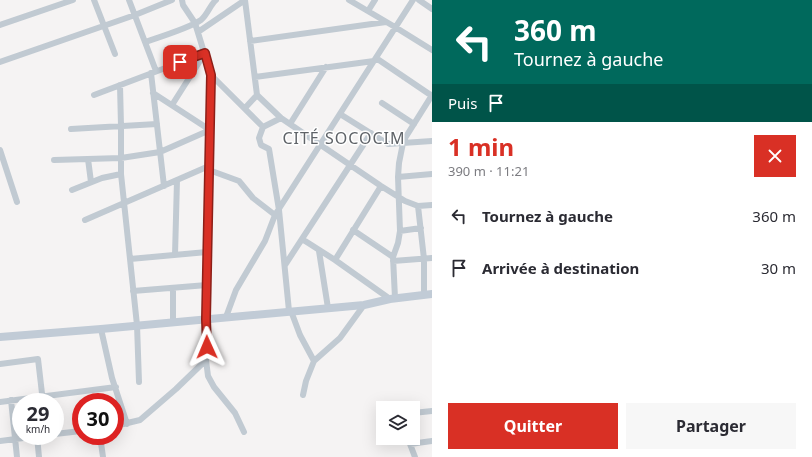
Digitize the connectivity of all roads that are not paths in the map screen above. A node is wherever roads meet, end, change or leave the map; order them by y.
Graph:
1 (73, 0) edge
2 (94, 0) edge
3 (129, 0) edge
4 (172, 0) edge
5 (182, 0) edge
6 (349, 0) edge
7 (374, 0) edge
8 (413, 0) edge
9 (418, 0) edge
10 (214, 1) edge
11 (162, 2) edge
12 (432, 9) edge
13 (368, 11) junction
14 (134, 15) junction
15 (386, 22) junction
16 (195, 23) junction
17 (0, 25) edge
18 (104, 26) junction
19 (395, 27) junction
20 (198, 32) junction
21 (250, 41) junction
22 (145, 42) junction
23 (432, 50) edge
24 (205, 53) junction
25 (115, 54) dead end
26 (374, 60) junction
27 (0, 62) edge
28 (326, 67) junction
29 (153, 72) junction
30 (211, 75) junction
31 (255, 77) junction
32 (120, 85) junction
33 (153, 93) junction
34 (94, 95) dead end
35 (257, 95) junction
36 (432, 96) edge
37 (382, 103) dead end
38 (172, 105) junction
39 (245, 108) junction
40 (340, 114) junction
41 (281, 118) junction
42 (157, 124) junction
43 (290, 124) junction
44 (414, 124) junction
45 (121, 126) junction
46 (263, 126) junction
47 (71, 129) dead end
48 (210, 130) junction
49 (370, 133) junction
50 (432, 141) edge
51 (402, 143) junction
52 (320, 145) junction
53 (0, 150) edge
54 (160, 152) junction
55 (121, 158) junction
56 (88, 159) junction
57 (54, 160) dead end
58 (2, 164) edge
59 (350, 165) junction
60 (209, 168) junction
61 (121, 174) junction
62 (432, 174) edge
63 (398, 177) junction
64 (177, 180) junction
65 (91, 182) junction
66 (164, 186) junction
67 (381, 186) junction
68 (72, 190) dead end
69 (398, 197) junction
70 (17, 202) dead end
71 (124, 203) junction
72 (432, 205) edge
73 (418, 206) junction
74 (277, 212) junction
75 (85, 220) dead end
76 (421, 228) junction
77 (354, 230) junction
78 (400, 231) junction
79 (302, 239) junction
80 (320, 251) junction
81 (207, 252) junction
82 (175, 255) junction
83 (432, 258) edge
84 (130, 259) junction
85 (393, 259) junction
86 (424, 259) junction
87 (335, 260) junction
88 (285, 265) junction
89 (207, 285) junction
90 (173, 288) junction
91 (133, 291) junction
92 (428, 294) edge
93 (392, 298) junction
94 (364, 305) junction
95 (328, 308) junction
96 (290, 311) junction
97 (226, 317) junction
98 (206, 319) junction
99 (172, 322) junction
100 (137, 325) junction
101 (101, 329) junction
102 (0, 337) edge
103 (206, 360) junction
104 (314, 361) junction
105 (0, 364) edge
106 (139, 382) dead end
107 (116, 388) junction
108 (42, 393) edge
109 (303, 395) dead end
110 (64, 396) edge
111 (11, 400) joint
112 (0, 402) edge
113 (12, 410) edge
114 (432, 411) edge
115 (420, 412) edge
116 (128, 424) junction
117 (124, 425) edge
118 (244, 432) dead end
119 (12, 439) edge
120 (0, 440) edge
121 (432, 441) edge
122 (16, 445) edge
123 (38, 445) edge
124 (101, 445) edge
125 (17, 457) edge
126 (39, 457) edge
127 (103, 457) edge
128 (415, 457) edge

1 - 17 street
2 - 18 street
3 - 14 street
4 - 11 street
5 - 16 street
6 - 13 street
7 - 13 street
8 - 19 street
9 - 12 street
10 - 16 street
11 - 14 street
13 - 15 street
14 - 18 street
14 - 22 street
15 - 19 street
15 - 21 street
16 - 20 street
16 - 22 street
18 - 25 street
18 - 27 street
19 - 23 street
19 - 26 street
20 - 21 street
20 - 24 street
21 - 31 street
22 - 29 street
24 - 29 street
24 - 30 street
24 - 38 street
26 - 28 street
26 - 36 street
26 - 40 street
28 - 31 street
28 - 43 street
29 - 32 street
29 - 33 street
30 - 39 street
30 - 48 street
31 - 35 street
32 - 34 street
32 - 45 street
33 - 38 street
33 - 42 street
35 - 39 street
35 - 41 street
36 - 44 street
37 - 44 street
38 - 48 street
39 - 46 street
40 - 49 street
40 - 52 street
41 - 43 street
41 - 46 street
42 - 45 street
42 - 54 street
43 - 52 street
44 - 51 street
45 - 47 street
45 - 55 street
46 - 74 street
48 - 54 street
48 - 60 street
49 - 51 street
49 - 59 street
50 - 51 street
51 - 63 street
52 - 59 street
52 - 74 street
53 - 58 street
54 - 55 street
54 - 66 street
55 - 56 street
55 - 61 street
56 - 57 street
56 - 65 street
58 - 70 street
59 - 67 street
59 - 79 street
60 - 64 street
60 - 74 street
60 - 81 street
61 - 65 street
61 - 71 street
62 - 63 street
63 - 69 street
64 - 66 street
64 - 82 street
65 - 68 street
66 - 71 street
67 - 69 street
67 - 77 street
69 - 73 street
69 - 78 street
71 - 75 street
71 - 84 street
72 - 73 street
73 - 76 street
74 - 88 street
74 - 97 street
76 - 78 street
76 - 86 street
77 - 85 street
77 - 87 street
78 - 85 street
79 - 80 street
79 - 88 street
80 - 87 street
80 - 95 street
81 - 82 street
81 - 89 street
82 - 84 street
83 - 86 street
84 - 91 street
85 - 86 street
85 - 93 street
86 - 92 street
87 - 93 street
88 - 96 street
89 - 90 street
89 - 98 street
90 - 91 street
90 - 99 street
91 - 100 street
92 - 93 street
93 - 94 street
94 - 95 street
94 - 104 street
95 - 96 street
96 - 97 street
96 - 104 street
97 - 98 street
98 - 99 street
98 - 103 street
99 - 100 street
100 - 101 street
100 - 106 street
101 - 102 street
101 - 107 street
103 - 116 street
103 - 118 street
104 - 109 street
105 - 108 street
107 - 110 street
107 - 116 street
111 - 112 street
111 - 113 street
114 - 115 street
116 - 117 street
119 - 120 street
121 - 128 street
122 - 125 street
123 - 126 street
124 - 127 street

